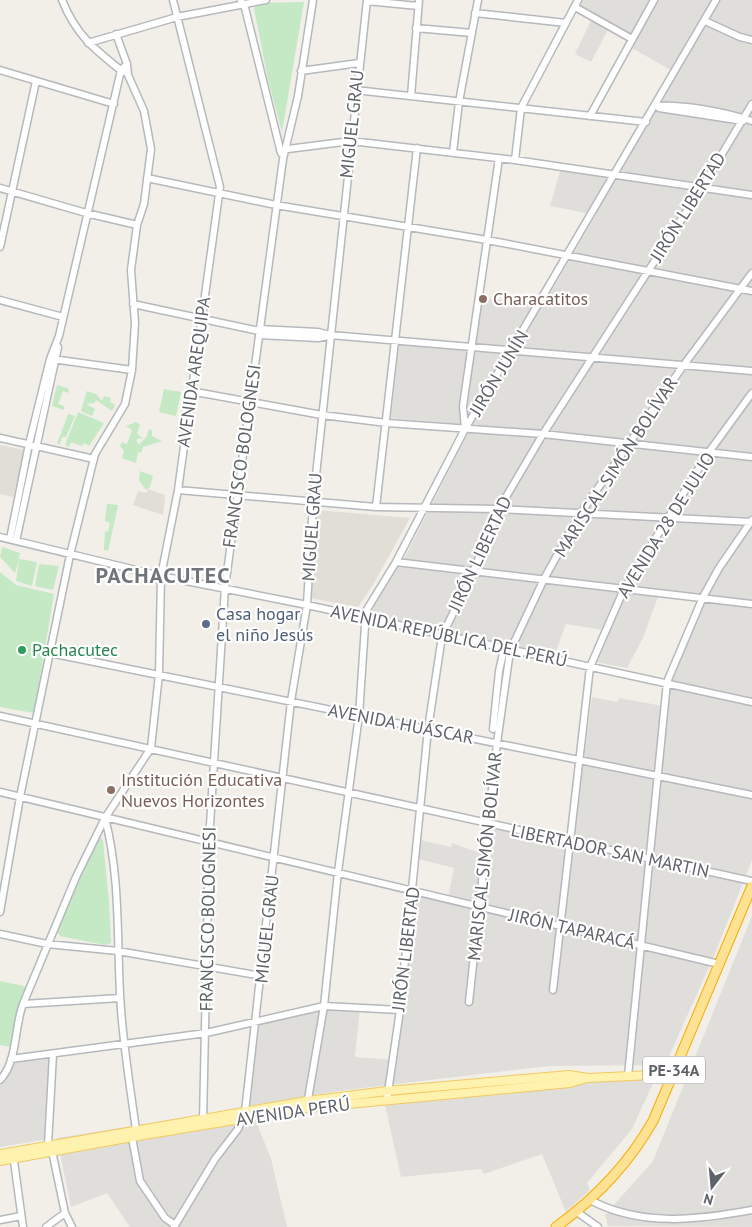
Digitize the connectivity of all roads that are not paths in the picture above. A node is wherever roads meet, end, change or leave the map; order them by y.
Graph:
1 (62, 0) edge
2 (173, 0) edge
3 (266, 0) edge
4 (313, 0) edge
5 (367, 0) edge
6 (478, 0) edge
7 (578, 0) edge
8 (654, 0) edge
9 (716, 0) edge
10 (244, 3) edge
11 (419, 3) edge
12 (575, 7) junction
13 (476, 13) junction
14 (177, 17) junction
15 (705, 21) junction
16 (566, 23) junction
17 (416, 28) junction
18 (472, 33) junction
19 (116, 34) junction
20 (632, 39) junction
21 (752, 40) edge
22 (88, 43) junction
23 (359, 63) junction
24 (127, 64) junction
25 (0, 70) edge
26 (121, 70) junction
27 (301, 71) junction
28 (128, 75) junction
29 (36, 81) junction
30 (355, 90) junction
31 (410, 96) junction
32 (459, 102) junction
33 (114, 104) junction
34 (752, 104) edge
35 (656, 106) junction
36 (521, 108) junction
37 (590, 116) junction
38 (742, 120) junction
39 (752, 121) edge
40 (646, 122) junction
41 (351, 141) junction
42 (417, 148) junction
43 (284, 150) junction
44 (453, 152) junction
45 (499, 158) junction
46 (515, 160) junction
47 (616, 174) junction
48 (148, 178) junction
49 (0, 188) edge
50 (701, 189) junction
51 (12, 191) junction
52 (219, 192) junction
53 (752, 195) edge
54 (276, 205) junction
55 (86, 213) junction
56 (342, 217) junction
57 (137, 225) junction
58 (408, 227) junction
59 (487, 240) junction
60 (0, 247) edge
61 (569, 255) junction
62 (647, 272) junction
63 (752, 273) edge
64 (740, 289) junction
65 (752, 291) edge
66 (0, 300) edge
67 (133, 304) junction
68 (63, 317) junction
69 (202, 319) junction
70 (259, 332) junction
71 (330, 335) junction
72 (396, 340) junction
73 (472, 346) junction
74 (513, 350) junction
75 (593, 358) junction
76 (53, 359) junction
77 (683, 366) junction
78 (132, 370) junction
79 (752, 371) edge
80 (190, 391) junction
81 (752, 393) edge
82 (250, 402) junction
83 (322, 415) junction
84 (387, 423) junction
85 (465, 429) junction
86 (543, 434) junction
87 (0, 438) edge
88 (630, 443) junction
89 (29, 444) junction
90 (37, 447) junction
91 (710, 452) junction
92 (752, 457) edge
93 (94, 459) junction
94 (178, 490) junction
95 (236, 496) junction
96 (313, 503) junction
97 (376, 508) junction
98 (424, 508) junction
99 (498, 509) junction
100 (580, 514) junction
101 (666, 518) junction
102 (751, 522) edge
103 (0, 537) edge
104 (13, 540) junction
105 (70, 555) junction
106 (396, 562) junction
107 (474, 570) junction
108 (161, 576) junction
109 (544, 579) junction
110 (225, 587) junction
111 (624, 589) junction
112 (702, 597) junction
113 (307, 604) junction
114 (752, 604) edge
115 (367, 618) junction
116 (442, 636) junction
117 (507, 650) junction
118 (50, 653) junction
119 (590, 667) junction
120 (159, 674) junction
121 (667, 682) junction
122 (217, 686) junction
123 (291, 701) junction
124 (752, 702) edge
125 (359, 715) junction
126 (0, 716) edge
127 (36, 725) junction
128 (428, 729) junction
129 (493, 729) dead end
130 (497, 743) junction
131 (151, 748) junction
132 (580, 760) junction
133 (212, 762) junction
134 (659, 776) junction
135 (284, 778) junction
136 (0, 792) edge
137 (349, 792) junction
138 (752, 795) edge
139 (20, 797) junction
140 (420, 808) junction
141 (105, 818) junction
142 (488, 824) junction
143 (209, 841) junction
144 (571, 842) junction
145 (275, 857) junction
146 (650, 859) junction
147 (3, 868) edge
148 (338, 872) junction
149 (752, 881) edge
150 (752, 886) edge
151 (413, 891) junction
152 (479, 907) junction
153 (0, 912) edge
154 (561, 926) junction
155 (0, 934) edge
156 (47, 944) junction
157 (642, 946) junction
158 (118, 952) junction
159 (719, 964) junction
160 (207, 968) junction
161 (262, 976) junction
162 (553, 990) dead end
163 (120, 998) junction
164 (469, 1002) dead end
165 (23, 1004) junction
166 (324, 1006) junction
167 (400, 1010) junction
168 (255, 1023) junction
169 (206, 1033) junction
170 (125, 1045) junction
171 (53, 1054) junction
172 (11, 1059) junction
173 (672, 1074) junction
174 (628, 1076) junction
175 (0, 1080) edge
176 (387, 1095) junction
177 (307, 1105) junction
178 (245, 1115) junction
179 (203, 1122) junction
180 (133, 1133) junction
181 (50, 1148) junction
182 (0, 1154) edge
183 (13, 1155) junction
184 (0, 1161) edge
185 (590, 1200) junction
186 (752, 1210) edge
187 (577, 1212) junction
188 (65, 1213) junction
189 (21, 1216) junction
190 (0, 1220) edge
191 (174, 1226) edge
192 (23, 1227) edge
193 (46, 1227) edge
194 (72, 1227) edge
195 (556, 1227) edge
196 (598, 1227) edge

1 - 22 street
2 - 14 street, AVENIDA AREQUIPA
3 - 10 street
4 - 27 street, FRANCISCO BOLOGNESI
5 - 11 street
5 - 23 street, MIGUEL GRAU
6 - 13 street
7 - 12 street
8 - 20 street
9 - 15 street, JIRÓN JUNÍN
10 - 14 street
10 - 43 street
11 - 17 street
12 - 16 street
12 - 20 street
13 - 16 street
13 - 18 street
14 - 19 street
14 - 52 street, AVENIDA AREQUIPA
15 - 21 street
15 - 35 street, JIRÓN JUNÍN
16 - 36 street
17 - 18 street
17 - 31 street
18 - 32 street
19 - 22 street
19 - 24 street
20 - 37 street
22 - 26 street
23 - 27 street
23 - 30 street, MIGUEL GRAU
24 - 26 street
24 - 28 street
25 - 29 street
26 - 28 street
26 - 33 street
27 - 43 street, FRANCISCO BOLOGNESI
28 - 48 street
29 - 33 street
29 - 51 street
30 - 31 street
30 - 41 street, MIGUEL GRAU
31 - 32 street
32 - 36 street
32 - 44 street
33 - 55 street
34 - 38 street, JIRÓN LIBERTAD
35 - 38 street
35 - 40 street, JIRÓN JUNÍN
36 - 37 street
36 - 46 street
37 - 40 street
38 - 39 street
38 - 50 street, JIRÓN LIBERTAD
40 - 47 street, JIRÓN JUNÍN
41 - 42 street
41 - 43 street
41 - 56 street, MIGUEL GRAU
42 - 44 street
42 - 58 street
43 - 54 street, FRANCISCO BOLOGNESI
44 - 45 street
45 - 46 street
45 - 59 street
46 - 47 street
47 - 50 street
47 - 61 street, JIRÓN JUNÍN
48 - 52 street
48 - 57 street
49 - 51 street
50 - 53 street
50 - 62 street, JIRÓN LIBERTAD
51 - 55 street
51 - 60 street
52 - 54 street
52 - 69 street, AVENIDA AREQUIPA
54 - 56 street
54 - 70 street, FRANCISCO BOLOGNESI
55 - 57 street
55 - 68 street
56 - 58 street
56 - 71 street, MIGUEL GRAU
57 - 67 street
58 - 59 street
58 - 72 street
59 - 61 street
59 - 73 street
61 - 62 street
61 - 74 street, JIRÓN JUNÍN
62 - 64 street
62 - 75 street, JIRÓN LIBERTAD
63 - 64 street, MARISCAL SIMÓN BOLÍVAR
64 - 65 street
64 - 77 street, MARISCAL SIMÓN BOLÍVAR
66 - 68 street
67 - 69 street
67 - 78 street
68 - 76 street
69 - 70 street
69 - 80 street, AVENIDA AREQUIPA
70 - 71 street
70 - 82 street, FRANCISCO BOLOGNESI
71 - 72 street
71 - 83 street, MIGUEL GRAU
72 - 73 street
72 - 84 street
73 - 74 street
73 - 85 street
74 - 75 street
74 - 85 street, JIRÓN JUNÍN
75 - 77 street
75 - 86 street, JIRÓN LIBERTAD
76 - 78 street
76 - 89 street
76 - 90 street
77 - 79 street
77 - 88 street, MARISCAL SIMÓN BOLÍVAR
78 - 93 street
80 - 82 street
80 - 94 street, AVENIDA AREQUIPA
81 - 91 street, AVENIDA 28 DE JULIO
82 - 83 street
82 - 95 street, FRANCISCO BOLOGNESI
83 - 84 street
83 - 96 street, MIGUEL GRAU
84 - 85 street
84 - 97 street
85 - 86 street
85 - 98 street, JIRÓN JUNÍN
86 - 88 street
86 - 99 street, JIRÓN LIBERTAD
87 - 89 street
88 - 91 street
88 - 100 street, MARISCAL SIMÓN BOLÍVAR
89 - 90 street
89 - 104 street
90 - 93 street
90 - 104 street
91 - 92 street
91 - 101 street, AVENIDA 28 DE JULIO
93 - 105 street
94 - 95 street
94 - 108 street, AVENIDA AREQUIPA
95 - 96 street
95 - 110 street, FRANCISCO BOLOGNESI
96 - 97 street
96 - 113 street, MIGUEL GRAU
97 - 98 street
98 - 99 street
98 - 106 street, JIRÓN JUNÍN
99 - 100 street
99 - 107 street, JIRÓN LIBERTAD
100 - 101 street
100 - 109 street, MARISCAL SIMÓN BOLÍVAR
101 - 102 street
101 - 111 street, AVENIDA 28 DE JULIO
102 - 112 street
103 - 104 street, AVENIDA REPÚBLICA DEL PERÚ
104 - 105 street, AVENIDA REPÚBLICA DEL PERÚ
105 - 108 street, AVENIDA REPÚBLICA DEL PERÚ
105 - 118 street
106 - 107 street
106 - 115 street, JIRÓN JUNÍN
107 - 109 street
107 - 116 street, JIRÓN LIBERTAD
108 - 110 street, AVENIDA REPÚBLICA DEL PERÚ
108 - 120 street, AVENIDA AREQUIPA
109 - 111 street
109 - 117 street, MARISCAL SIMÓN BOLÍVAR
110 - 113 street, AVENIDA REPÚBLICA DEL PERÚ
110 - 122 street, FRANCISCO BOLOGNESI
111 - 112 street
111 - 119 street, AVENIDA 28 DE JULIO
112 - 114 street
112 - 121 street
113 - 115 street, AVENIDA REPÚBLICA DEL PERÚ
113 - 123 street, MIGUEL GRAU
115 - 116 street, AVENIDA REPÚBLICA DEL PERÚ
115 - 125 street, JIRÓN JUNÍN
116 - 117 street, AVENIDA REPÚBLICA DEL PERÚ
116 - 128 street, JIRÓN LIBERTAD
117 - 119 street, AVENIDA REPÚBLICA DEL PERÚ
117 - 129 street
117 - 130 street, MARISCAL SIMÓN BOLÍVAR
118 - 120 street, AVENIDA HUÁSCAR
118 - 127 street
119 - 121 street, AVENIDA REPÚBLICA DEL PERÚ
119 - 132 street, AVENIDA 28 DE JULIO
120 - 122 street, AVENIDA HUÁSCAR
120 - 131 street, AVENIDA AREQUIPA
121 - 124 street, AVENIDA REPÚBLICA DEL PERÚ
121 - 134 street
122 - 123 street, AVENIDA HUÁSCAR
122 - 133 street, FRANCISCO BOLOGNESI
123 - 125 street, AVENIDA HUÁSCAR
123 - 135 street, MIGUEL GRAU
125 - 128 street, AVENIDA HUÁSCAR
125 - 137 street, JIRÓN JUNÍN
126 - 127 street, LIBERTADOR SAN MARTIN
127 - 131 street, LIBERTADOR SAN MARTIN
127 - 139 street
128 - 130 street, AVENIDA HUÁSCAR
128 - 140 street, JIRÓN LIBERTAD
130 - 132 street, AVENIDA HUÁSCAR
130 - 142 street, MARISCAL SIMÓN BOLÍVAR
131 - 133 street, LIBERTADOR SAN MARTIN
131 - 141 street
132 - 134 street, AVENIDA HUÁSCAR
132 - 144 street, AVENIDA 28 DE JULIO
133 - 135 street, LIBERTADOR SAN MARTIN
133 - 143 street, FRANCISCO BOLOGNESI
134 - 138 street, AVENIDA HUÁSCAR
134 - 146 street
135 - 137 street, LIBERTADOR SAN MARTIN
135 - 145 street, MIGUEL GRAU
136 - 139 street, JIRÓN TAPARACÁ
137 - 140 street, LIBERTADOR SAN MARTIN
137 - 148 street, JIRÓN JUNÍN
139 - 141 street, JIRÓN TAPARACÁ
139 - 147 street
140 - 142 street, LIBERTADOR SAN MARTIN
140 - 151 street, JIRÓN LIBERTAD
141 - 143 street, JIRÓN TAPARACÁ
141 - 156 street
141 - 158 street
142 - 144 street, LIBERTADOR SAN MARTIN
142 - 152 street, MARISCAL SIMÓN BOLÍVAR
143 - 145 street, JIRÓN TAPARACÁ
143 - 160 street, FRANCISCO BOLOGNESI
144 - 146 street, LIBERTADOR SAN MARTIN
144 - 154 street, AVENIDA 28 DE JULIO
145 - 148 street, JIRÓN TAPARACÁ
145 - 161 street, MIGUEL GRAU
146 - 149 street, LIBERTADOR SAN MARTIN
146 - 157 street
147 - 153 street
148 - 151 street, JIRÓN TAPARACÁ
148 - 166 street, JIRÓN JUNÍN
150 - 159 highway, PE-34A
151 - 152 street, JIRÓN TAPARACÁ
151 - 167 street, JIRÓN LIBERTAD
152 - 154 street, JIRÓN TAPARACÁ
152 - 164 street, MARISCAL SIMÓN BOLÍVAR
154 - 157 street, JIRÓN TAPARACÁ
154 - 162 street, AVENIDA 28 DE JULIO
155 - 156 street
156 - 158 street
156 - 165 street
157 - 159 street, JIRÓN TAPARACÁ
157 - 174 street
158 - 160 street
158 - 163 street
159 - 173 highway, PE-34A
160 - 161 street
160 - 169 street, FRANCISCO BOLOGNESI
161 - 168 street, MIGUEL GRAU
163 - 165 street
163 - 170 street
165 - 172 street
166 - 167 street
166 - 168 street
166 - 177 street, JIRÓN JUNÍN
167 - 176 street, JIRÓN LIBERTAD
168 - 169 street
168 - 178 street, MIGUEL GRAU
169 - 170 street
169 - 179 street, FRANCISCO BOLOGNESI
170 - 171 street
170 - 180 street
171 - 172 street
171 - 181 street
172 - 175 street
173 - 174 main road, AVENIDA PERÚ
173 - 185 highway, PE-34A
174 - 176 main road, AVENIDA PERÚ
176 - 177 main road, AVENIDA PERÚ
177 - 178 main road, AVENIDA PERÚ
178 - 179 main road, AVENIDA PERÚ
178 - 191 street
179 - 180 main road, AVENIDA PERÚ
180 - 181 main road, AVENIDA PERÚ
180 - 191 street
181 - 183 main road, AVENIDA PERÚ
181 - 188 street
182 - 183 main road, AVENIDA PERÚ
183 - 184 main road, AVENIDA PERÚ
183 - 189 street
185 - 186 street
185 - 187 highway, PE-34A
187 - 195 highway, PE-34A
187 - 196 street
188 - 193 street
188 - 194 street
189 - 190 street
189 - 192 street

